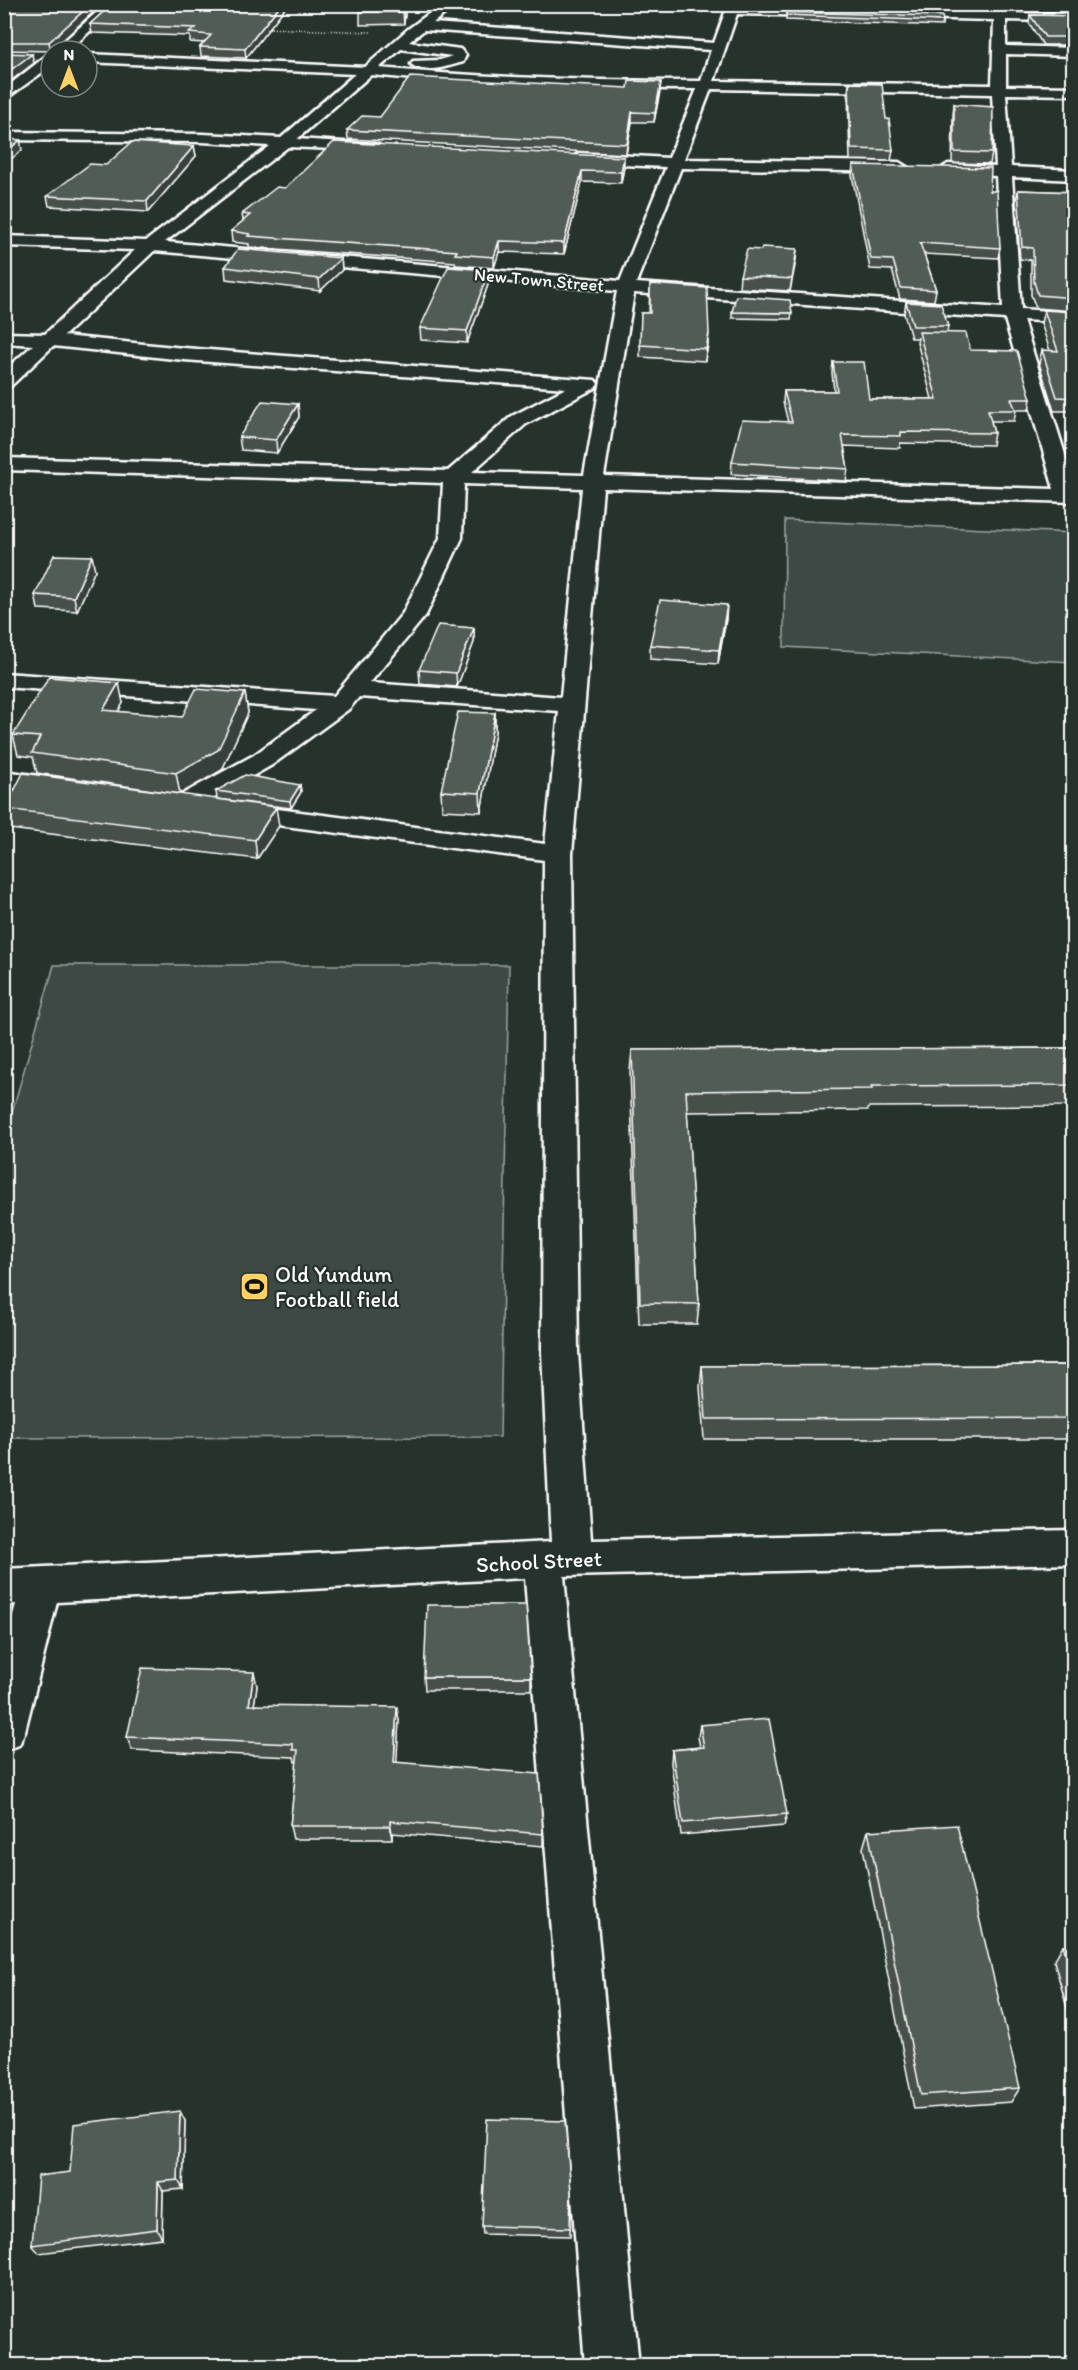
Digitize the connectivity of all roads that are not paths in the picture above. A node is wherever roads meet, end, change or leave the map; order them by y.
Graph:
1 (114, 4) edge
2 (451, 4) edge
3 (732, 7) edge
4 (1003, 11) edge
5 (1074, 18) edge
6 (417, 29) junction
7 (74, 39) edge
8 (398, 45) junction
9 (719, 47) junction
10 (999, 50) junction
11 (1074, 52) edge
12 (28, 56) edge
13 (39, 57) edge
14 (99, 58) edge
15 (374, 67) junction
16 (39, 68) edge
17 (706, 85) junction
18 (999, 90) junction
19 (1074, 92) edge
20 (4, 96) edge
21 (4, 136) edge
22 (284, 143) junction
23 (391, 148) edge
24 (568, 158) edge
25 (675, 163) junction
26 (914, 167) edge
27 (937, 168) edge
28 (1005, 171) junction
29 (1074, 176) edge
30 (4, 241) edge
31 (150, 246) junction
32 (626, 287) junction
33 (1012, 313) junction
34 (1074, 318) edge
35 (4, 338) edge
36 (50, 340) junction
37 (4, 382) edge
38 (588, 384) junction
39 (610, 384) junction
40 (4, 464) edge
41 (454, 477) junction
42 (593, 481) junction
43 (1070, 496) edge
44 (4, 680) edge
45 (346, 696) junction
46 (572, 705) junction
47 (4, 779) edge
48 (94, 792) edge
49 (558, 854) junction
50 (1074, 1547) edge
51 (557, 1559) junction
52 (23, 1586) edge
53 (4, 1731) edge
54 (612, 2366) edge

1 - 7 street
2 - 6 street
3 - 4 street
3 - 9 street
4 - 5 street
4 - 10 street
6 - 8 street
6 - 9 street
8 - 15 street
8 - 15 street
9 - 17 street
10 - 11 street
10 - 18 street
12 - 13 street
14 - 15 street
15 - 17 street
15 - 22 street
16 - 20 street
17 - 18 street
17 - 25 street
18 - 19 street
18 - 28 street
21 - 22 street
22 - 23 street
22 - 31 street
24 - 25 street
25 - 26 street
25 - 32 street
27 - 28 street
28 - 29 street
28 - 33 street
30 - 31 street, New Town Street
31 - 32 street, New Town Street
31 - 36 street
32 - 33 street, New Town Street
32 - 39 street
33 - 34 street, New Town Street
33 - 43 street
35 - 36 street
36 - 37 street
36 - 38 street
38 - 39 street
38 - 41 street
39 - 42 street
40 - 41 street
41 - 42 street
41 - 45 street
42 - 43 street
42 - 46 street
44 - 45 street
45 - 46 street
45 - 49 street
46 - 49 street
47 - 48 street
49 - 51 street
50 - 51 street, School Street
51 - 52 street, School Street
51 - 54 street
52 - 53 street

